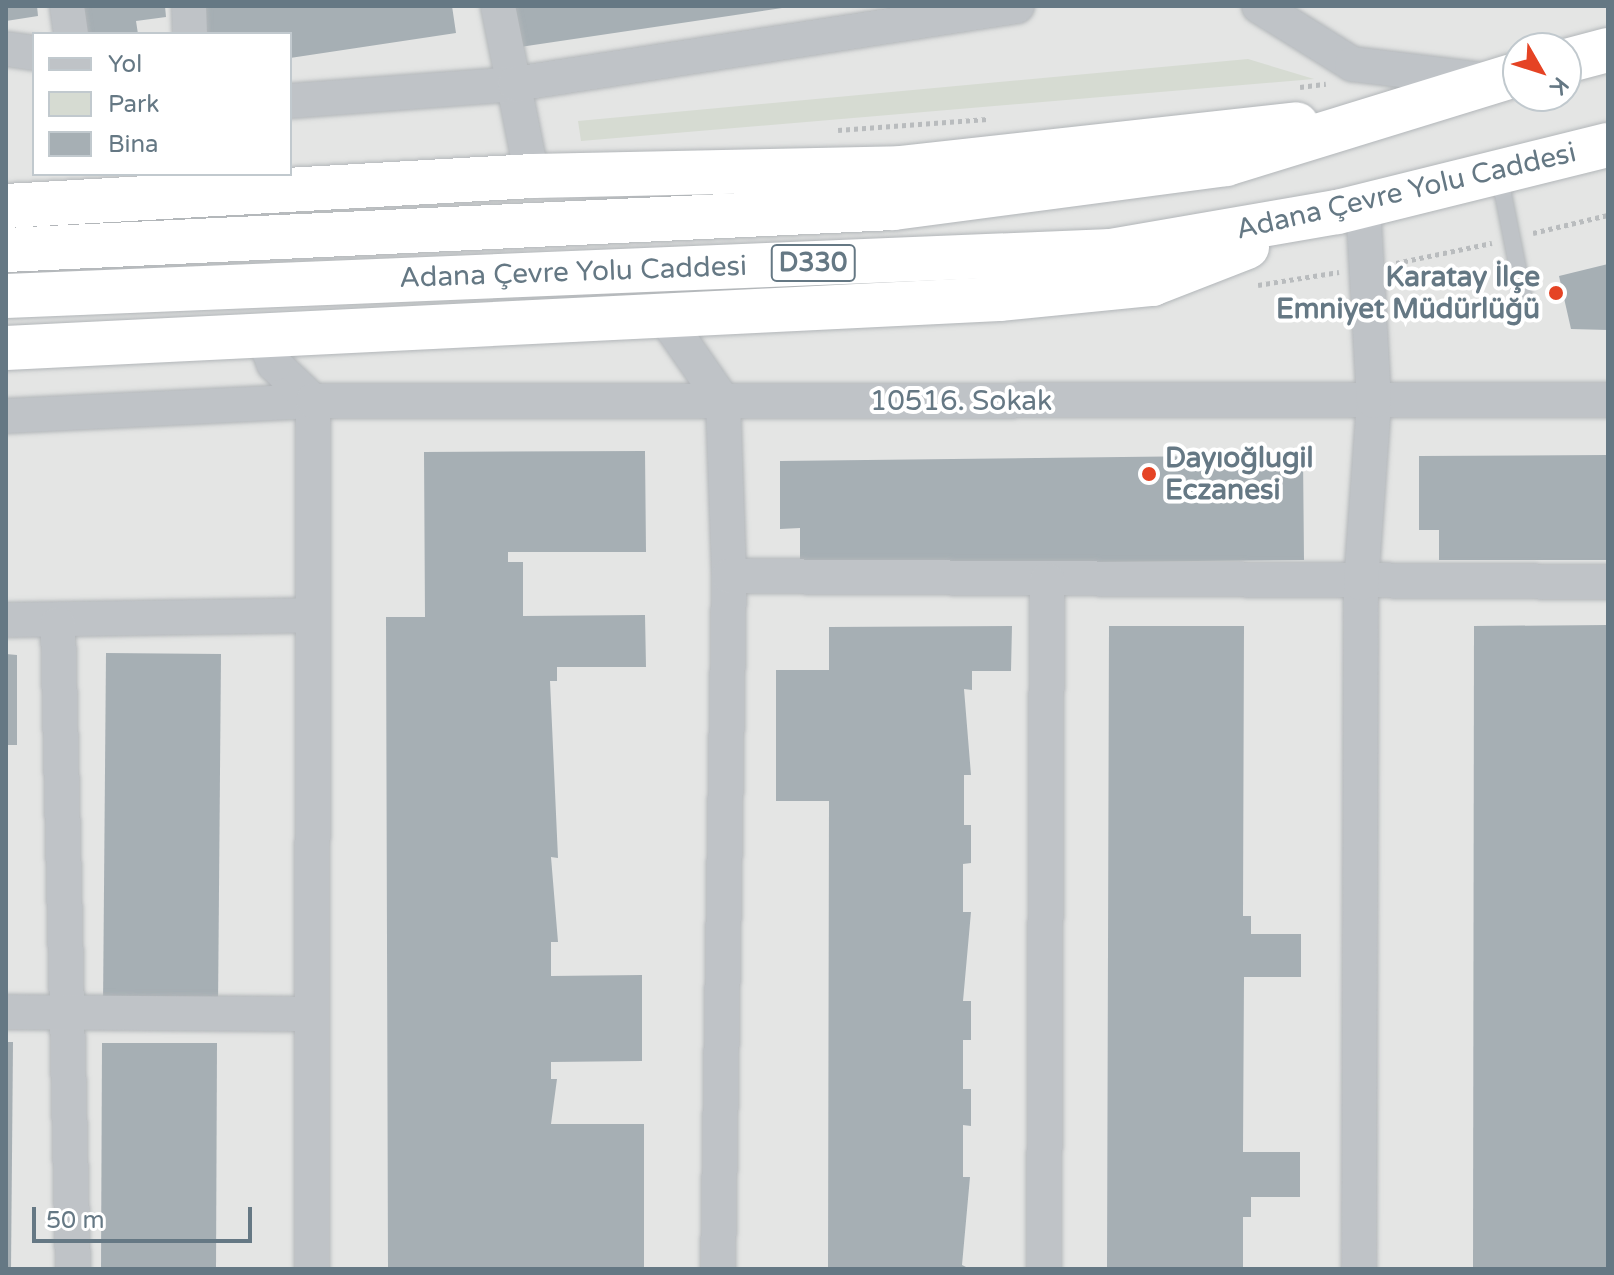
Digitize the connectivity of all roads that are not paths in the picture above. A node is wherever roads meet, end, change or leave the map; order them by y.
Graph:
1 (67, 6) edge
2 (189, 6) edge
3 (498, 6) edge
4 (1017, 6) edge
5 (1259, 6) edge
6 (954, 13) edge
7 (71, 32) edge
8 (190, 32) edge
9 (6, 49) edge
10 (1608, 50) edge
11 (32, 53) edge
12 (1582, 57) edge
13 (1502, 78) edge
14 (1502, 79) edge
15 (515, 84) junction
16 (292, 101) edge
17 (1368, 120) junction
18 (1608, 145) edge
19 (1499, 172) junction
20 (532, 176) junction
21 (6, 206) edge
22 (1350, 209) junction
23 (6, 250) edge
24 (6, 296) edge
25 (1524, 299) dead end
26 (666, 319) junction
27 (263, 336) junction
28 (6, 348) edge
29 (1608, 400) edge
30 (313, 401) junction
31 (723, 401) junction
32 (1374, 401) junction
33 (6, 416) edge
34 (729, 576) junction
35 (1047, 580) junction
36 (1608, 582) edge
37 (1361, 583) junction
38 (313, 615) junction
39 (6, 620) edge
40 (58, 624) junction
41 (6, 1012) edge
42 (72, 1012) junction
43 (312, 1014) junction
44 (73, 1269) edge
45 (312, 1269) edge
46 (718, 1269) edge
47 (1044, 1269) edge
48 (1359, 1269) edge

1 - 7 street
2 - 8 street
3 - 15 street
4 - 6 street
5 - 13 street
6 - 15 street
9 - 11 street
10 - 12 highway
14 - 17 highway, Adana Çevre Yolu Caddesi / D330
15 - 16 street
15 - 20 street
17 - 20 highway
17 - 23 highway, Adana Çevre Yolu Caddesi / D330
18 - 19 highway, Adana Çevre Yolu Caddesi / D330
19 - 22 highway, Adana Çevre Yolu Caddesi / D330
19 - 25 lane
20 - 21 highway
22 - 24 highway, Adana Çevre Yolu Caddesi / D330
22 - 26 highway
22 - 32 street
26 - 27 highway
26 - 31 street
27 - 28 highway
27 - 30 street
29 - 32 street, 10516. Sokak
30 - 31 street, 10516. Sokak
30 - 33 street, 10516. Sokak
30 - 38 street
31 - 32 street, 10516. Sokak
31 - 34 street
32 - 37 street
34 - 35 street
34 - 46 street
35 - 37 street
35 - 47 street
36 - 37 street
37 - 48 street
38 - 40 street
38 - 43 street
39 - 40 street
40 - 42 street
41 - 42 street
42 - 43 street
42 - 44 street
43 - 45 street

